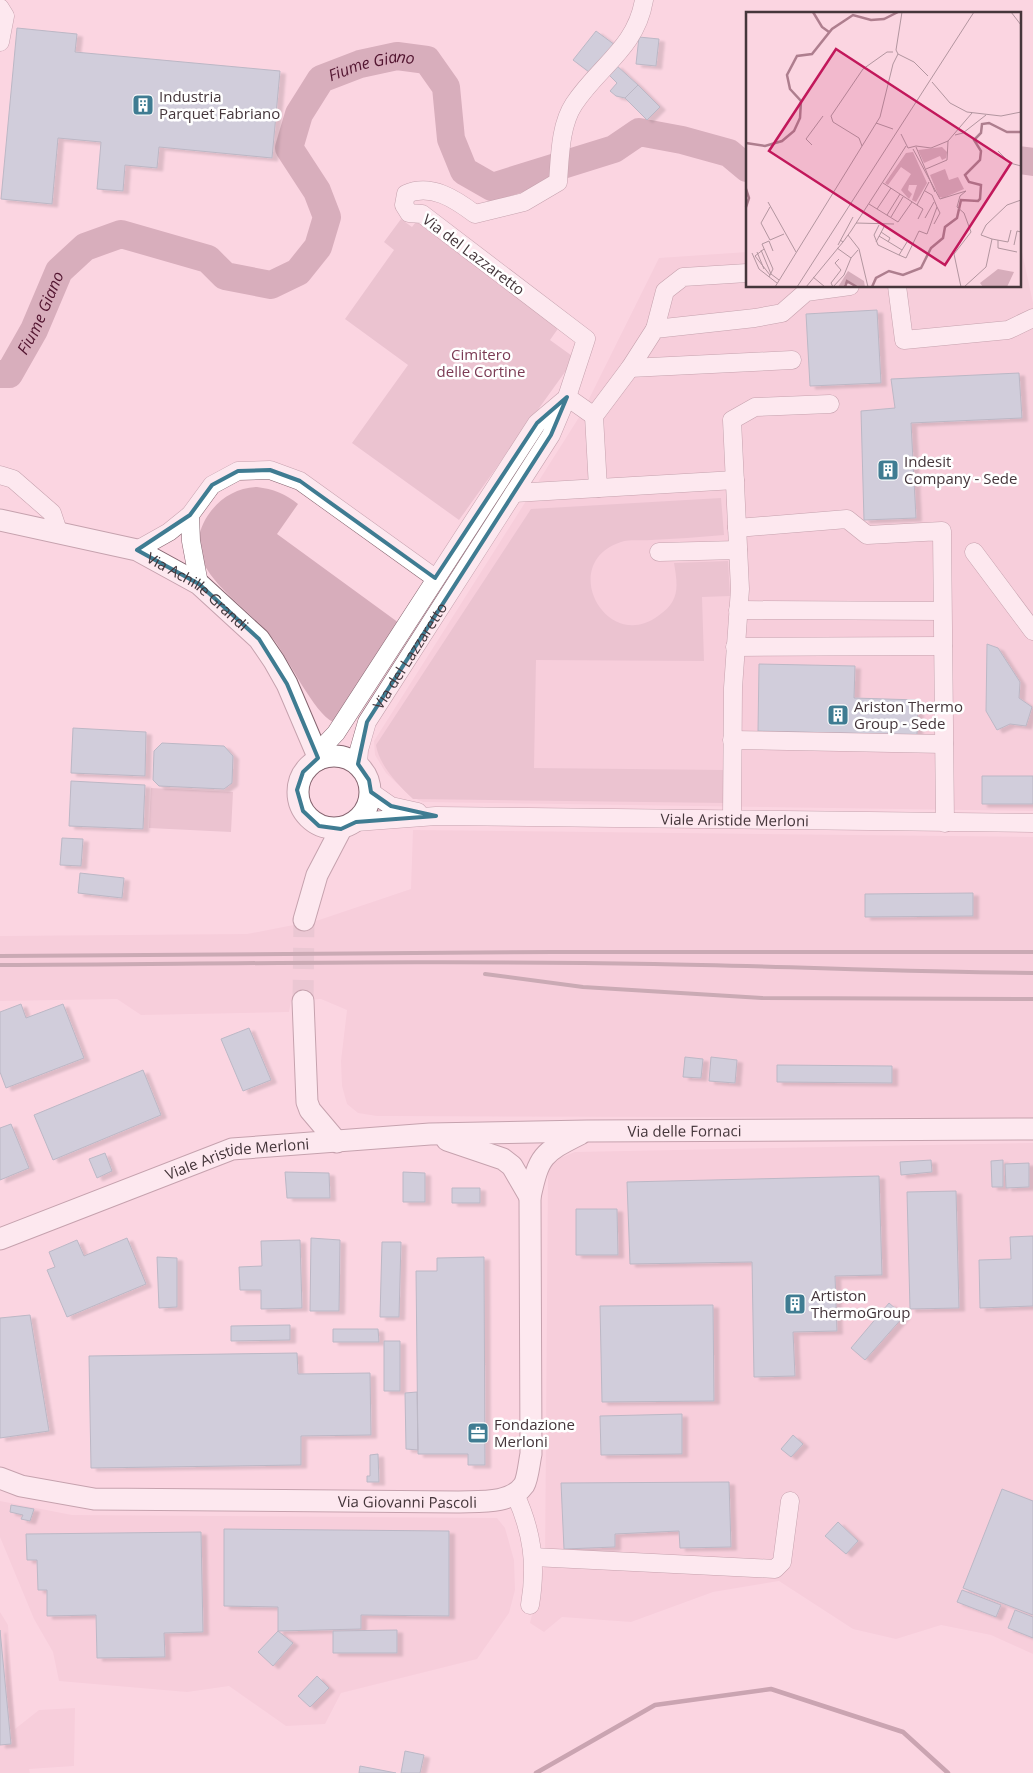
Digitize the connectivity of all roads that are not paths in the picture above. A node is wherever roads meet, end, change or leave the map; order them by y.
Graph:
1 (644, 0) edge
2 (0, 8) edge
3 (0, 42) edge
4 (746, 273) edge
5 (835, 288) edge
6 (897, 288) edge
7 (1033, 318) edge
8 (655, 329) junction
9 (792, 360) dead end
10 (630, 368) junction
11 (567, 397) junction
12 (830, 404) dead end
13 (594, 416) junction
14 (0, 475) edge
15 (735, 480) junction
16 (598, 488) junction
17 (514, 493) junction
18 (190, 515) junction
19 (0, 520) edge
20 (737, 528) junction
21 (58, 531) junction
22 (137, 550) junction
23 (738, 550) junction
24 (659, 552) dead end
25 (974, 552) dead end
26 (435, 578) junction
27 (200, 584) junction
28 (738, 610) junction
29 (1026, 610) edge
30 (942, 611) junction
31 (1033, 631) edge
32 (943, 646) junction
33 (735, 647) junction
34 (732, 740) junction
35 (944, 744) junction
36 (318, 756) junction
37 (358, 764) junction
38 (371, 792) junction
39 (436, 816) junction
40 (732, 819) junction
41 (945, 823) junction
42 (1033, 823) edge
43 (348, 825) junction
44 (304, 920) tunnel mouth
45 (303, 1001) tunnel mouth
46 (1033, 1129) edge
47 (587, 1131) junction
48 (430, 1134) junction
49 (337, 1142) junction
50 (530, 1197) junction
51 (0, 1239) edge
52 (0, 1478) edge
53 (515, 1494) junction
54 (790, 1501) dead end
55 (532, 1557) junction
56 (530, 1605) dead end

1 - 11 street, Via del Lazzaretto
2 - 3 street
4 - 8 street
5 - 8 street
6 - 7 street
8 - 10 street
9 - 10 street
10 - 13 street
11 - 13 street
11 - 17 street, Via del Lazzaretto
11 - 26 street, Via del Lazzaretto
12 - 15 street
13 - 16 street
14 - 21 street
15 - 16 street
15 - 20 street
16 - 17 street
17 - 37 street, Via del Lazzaretto
18 - 22 street, Via del Lazzaretto
18 - 26 street, Via del Lazzaretto
18 - 27 street
19 - 21 main road, Via Achille Grandi
20 - 23 street
20 - 30 street
21 - 22 main road, Via Achille Grandi
22 - 27 main road, Via Achille Grandi
23 - 24 street
23 - 28 street
25 - 29 street
26 - 36 street, Via del Lazzaretto
27 - 36 main road, Via Achille Grandi
28 - 30 street
28 - 33 street
29 - 31 street
30 - 32 street
32 - 33 street
32 - 35 street
33 - 34 street
34 - 35 street
34 - 40 street
35 - 41 street
36 - 37 main road
36 - 43 main road, Viale Aristide Merloni
37 - 38 main road
38 - 39 street, Viale Aristide Merloni
38 - 43 main road
39 - 40 street, Viale Aristide Merloni
39 - 43 street, Viale Aristide Merloni
40 - 41 street, Viale Aristide Merloni
41 - 42 street, Viale Aristide Merloni
43 - 44 main road
45 - 49 main road, Viale Aristide Merloni
46 - 47 main road, Via delle Fornaci
47 - 48 main road, Via delle Fornaci
47 - 50 main road
48 - 49 main road, Via delle Fornaci
48 - 50 main road
49 - 51 main road, Viale Aristide Merloni
50 - 53 main road
52 - 53 main road, Via Giovanni Pascoli
53 - 55 street
54 - 55 street
55 - 56 street

